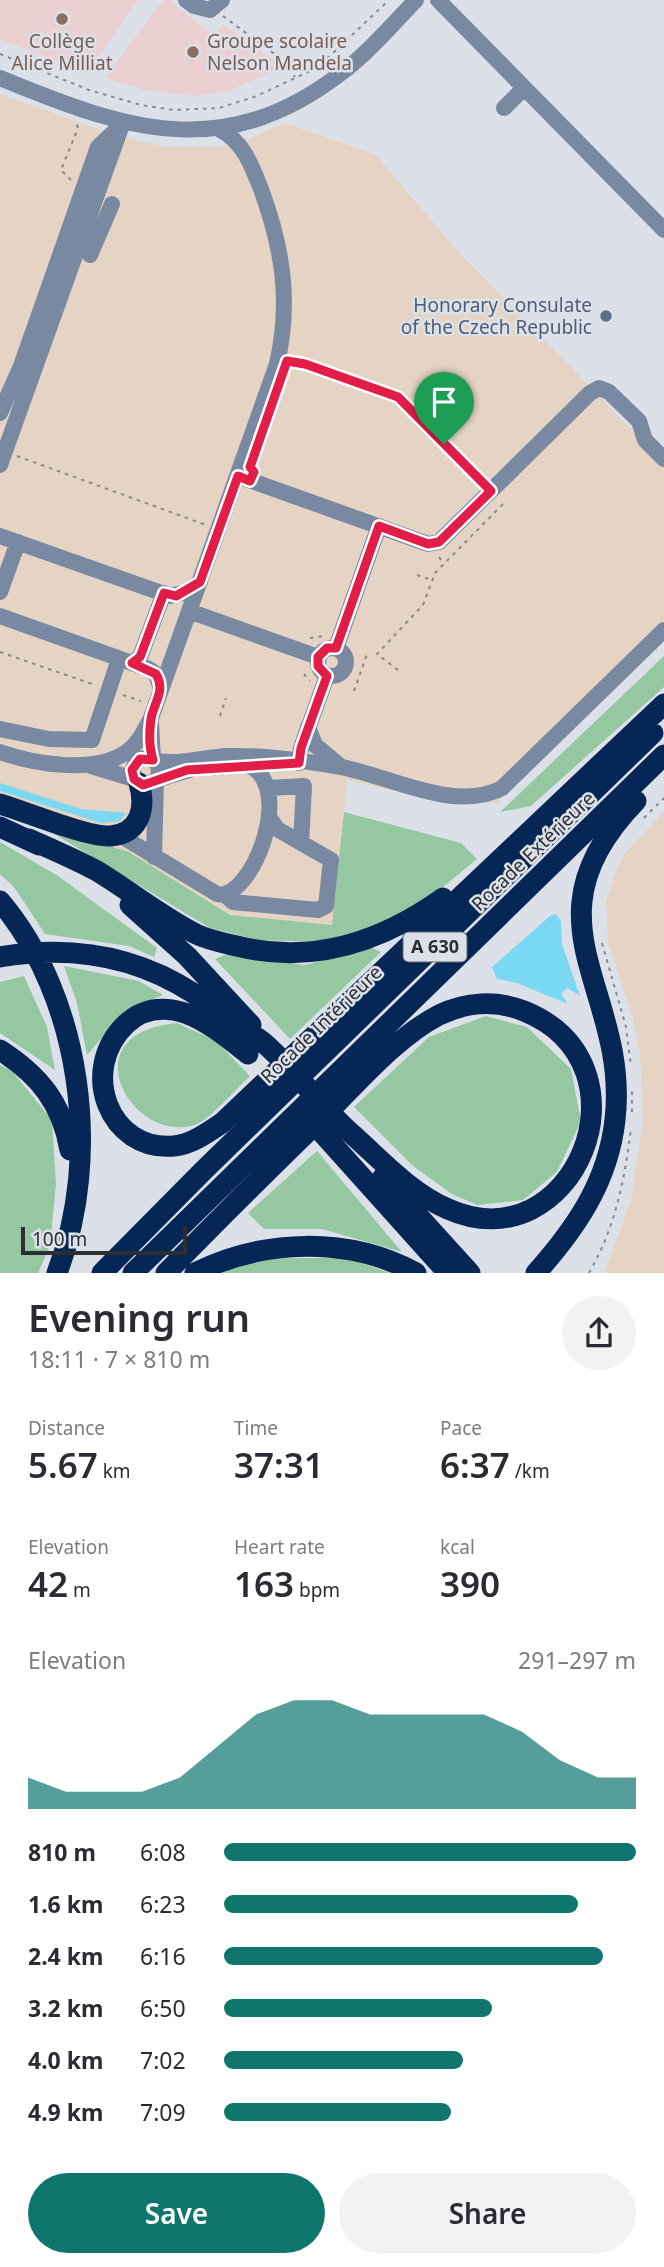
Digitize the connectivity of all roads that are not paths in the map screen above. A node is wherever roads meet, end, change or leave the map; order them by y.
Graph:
1 (186, 0) edge
2 (438, 0) edge
3 (407, 3) edge
4 (219, 4) edge
5 (0, 78) edge
6 (524, 88) junction
7 (504, 108) dead end
8 (257, 118) junction
9 (123, 122) junction
10 (219, 129) junction
11 (251, 162) junction
12 (112, 204) dead end
13 (660, 220) edge
14 (90, 255) junction
15 (0, 413) edge
16 (3, 458) edge
17 (664, 459) edge
18 (238, 476) junction
19 (379, 526) junction
20 (0, 536) edge
21 (18, 542) junction
22 (200, 582) junction
23 (0, 592) edge
24 (164, 593) junction
25 (189, 611) junction
26 (0, 616) edge
27 (664, 630) edge
28 (336, 648) junction
29 (318, 657) junction
30 (125, 661) junction
31 (327, 676) junction
32 (161, 690) junction
33 (664, 704) edge
34 (151, 718) junction
35 (664, 723) edge
36 (308, 727) junction
37 (5, 730) edge
38 (0, 752) edge
39 (664, 755) edge
40 (153, 760) junction
41 (45, 762) junction
42 (299, 763) junction
43 (85, 764) junction
44 (250, 766) junction
45 (342, 767) junction
46 (664, 773) edge
47 (143, 781) junction
48 (578, 784) junction
49 (269, 788) junction
50 (0, 804) edge
51 (270, 818) junction
52 (0, 827) edge
53 (118, 834) junction
54 (29, 839) junction
55 (301, 843) junction
56 (154, 857) junction
57 (225, 895) junction
58 (0, 901) edge
59 (0, 907) edge
60 (17, 921) junction
61 (1, 963) edge
62 (256, 1048) junction
63 (0, 1050) edge
64 (341, 1138) junction
65 (68, 1242) junction
66 (57, 1273) edge
67 (102, 1273) edge
68 (132, 1273) edge
69 (166, 1273) edge
70 (195, 1273) edge
71 (416, 1273) edge
72 (449, 1273) edge
73 (470, 1273) edge
74 (536, 1273) edge

1 - 4 street
2 - 6 street
3 - 8 street
5 - 9 street
6 - 7 street
6 - 13 street
8 - 10 street
8 - 11 street
9 - 10 street
9 - 14 street
9 - 15 street
10 - 11 street
11 - 18 street
12 - 14 street
14 - 16 street
17 - 19 street
18 - 19 street
18 - 22 street
19 - 28 street
20 - 21 street
21 - 23 street
21 - 24 street
22 - 24 street
22 - 25 street
24 - 30 street
25 - 29 street
25 - 32 street
26 - 30 street
27 - 45 street
28 - 29 street
28 - 31 street
29 - 31 street
30 - 32 street
30 - 37 street
31 - 36 street
32 - 34 street
33 - 48 highway
34 - 40 street
34 - 43 street
35 - 67 highway, Rocade Intérieure / A 630
36 - 42 street
36 - 45 street
37 - 41 street
38 - 41 street
39 - 68 highway, Rocade Extérieure / A 630
40 - 42 street
40 - 47 street
40 - 47 street
41 - 43 street
42 - 44 street
42 - 45 street
43 - 47 street
44 - 47 street
44 - 49 street
46 - 74 highway
47 - 53 highway
47 - 56 street
48 - 54 highway
48 - 62 highway
49 - 51 street
49 - 55 street
50 - 53 highway
51 - 55 street
51 - 57 street
52 - 54 highway
53 - 56 street
54 - 62 highway
55 - 57 street
56 - 57 street
58 - 60 highway
59 - 60 highway
60 - 65 highway
61 - 62 highway
62 - 64 highway
63 - 65 highway
64 - 69 highway
64 - 72 highway
64 - 73 highway
65 - 66 highway
70 - 71 highway

